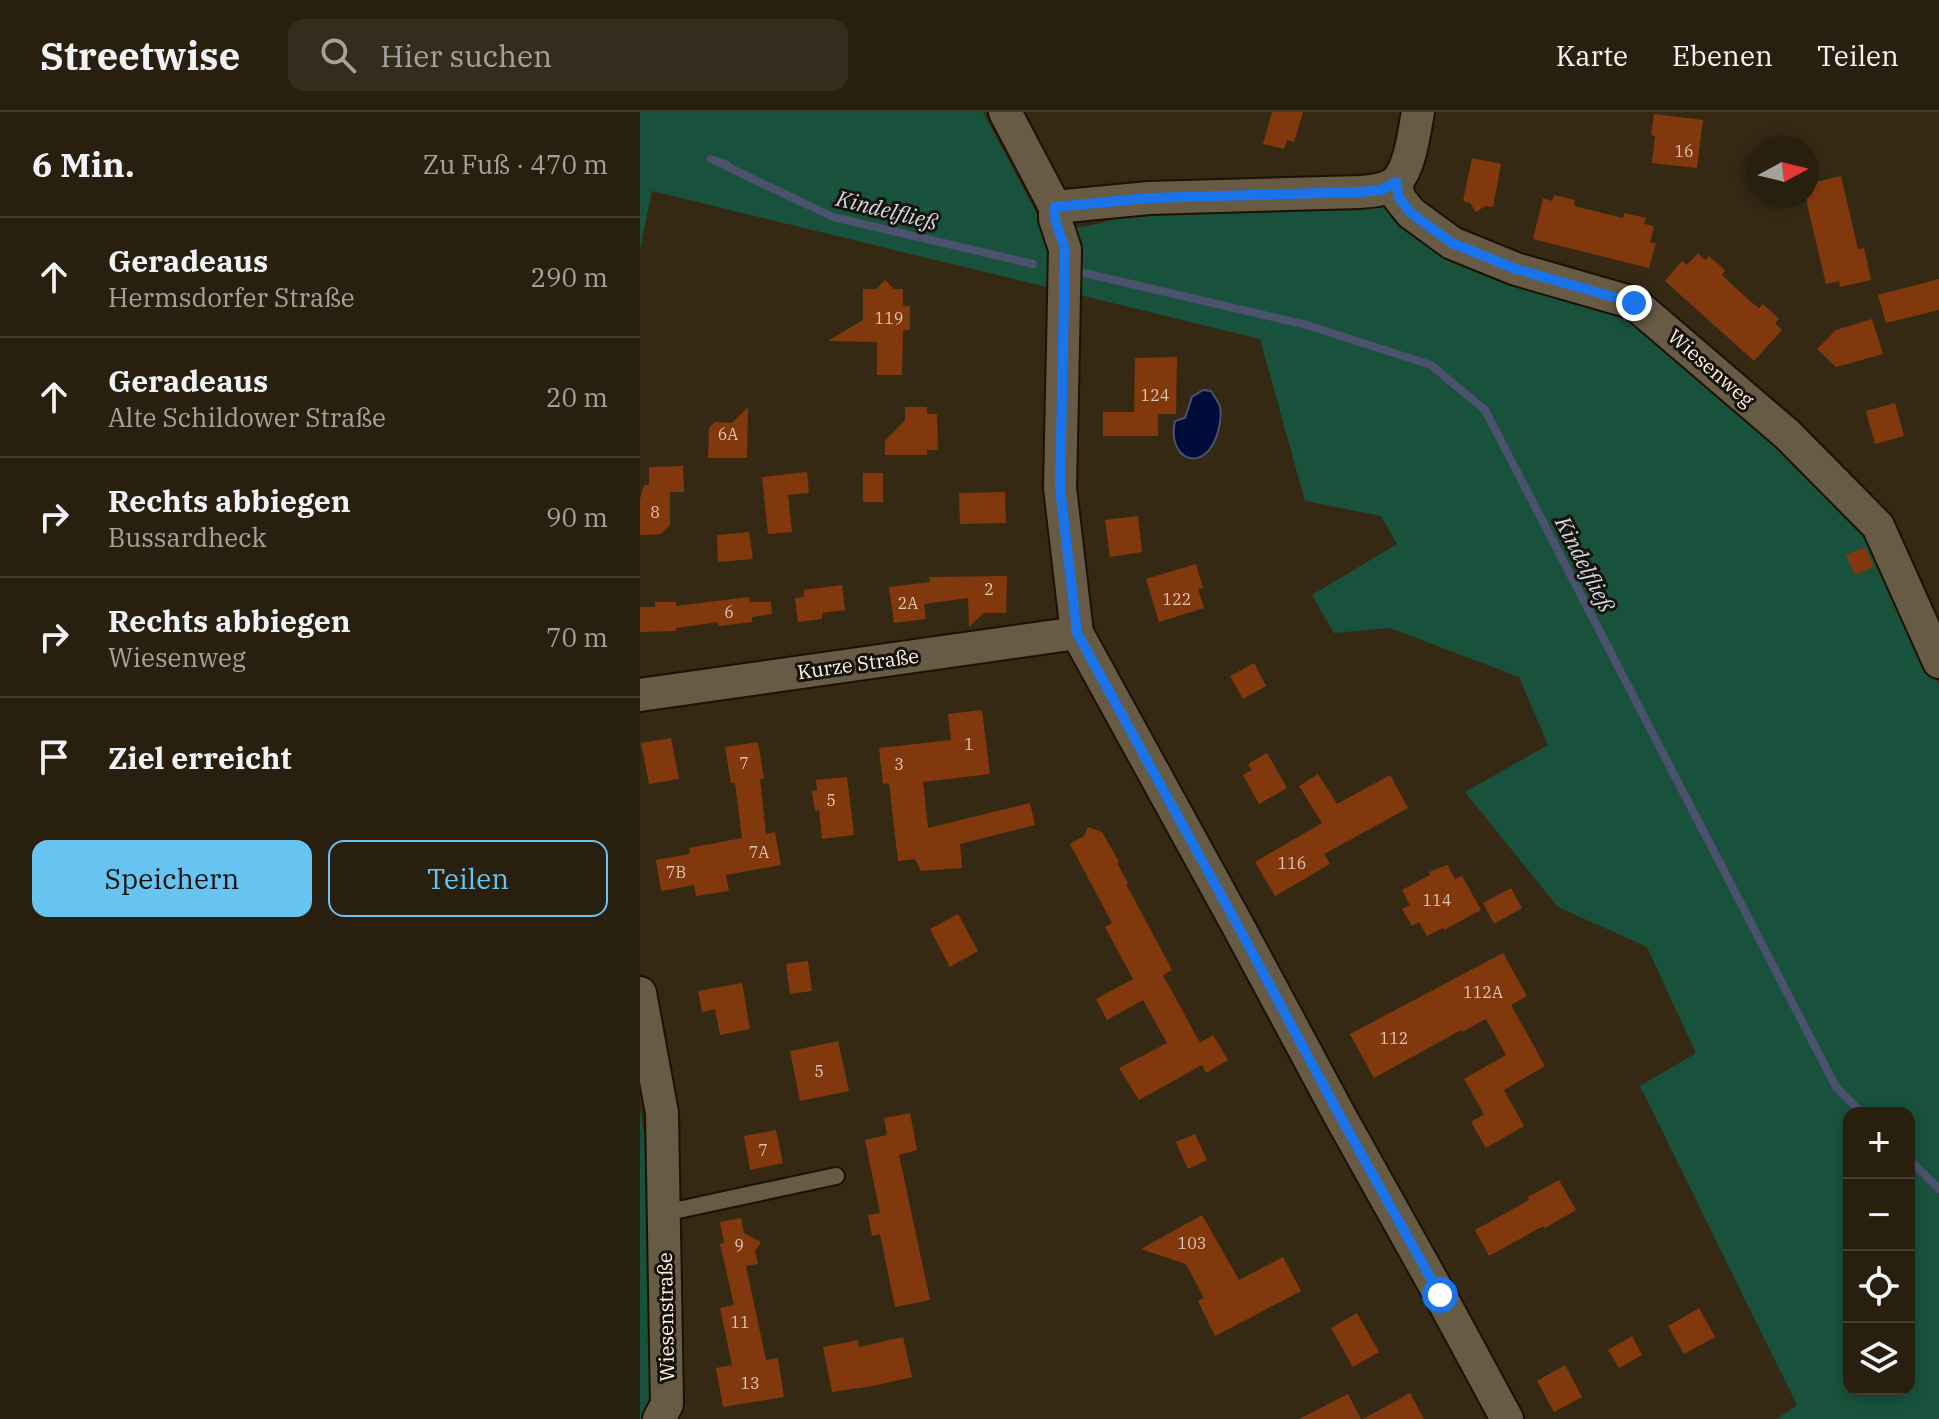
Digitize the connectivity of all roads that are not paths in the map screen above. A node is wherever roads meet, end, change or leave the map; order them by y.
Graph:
1 (1005, 112) edge
2 (1418, 112) edge
3 (1396, 182) junction
4 (1055, 207) junction
5 (1077, 633) junction
6 (1939, 662) edge
7 (640, 695) edge
8 (640, 993) edge
9 (836, 1176) dead end
10 (664, 1213) junction
11 (659, 1419) edge
12 (1507, 1419) edge

1 - 4 street
2 - 3 street
3 - 4 street
3 - 6 street, Wiesenweg
4 - 5 street
5 - 7 street, Kurze Straße
5 - 12 street
8 - 10 street, Wiesenstraße
9 - 10 lane
10 - 11 street, Wiesenstraße

